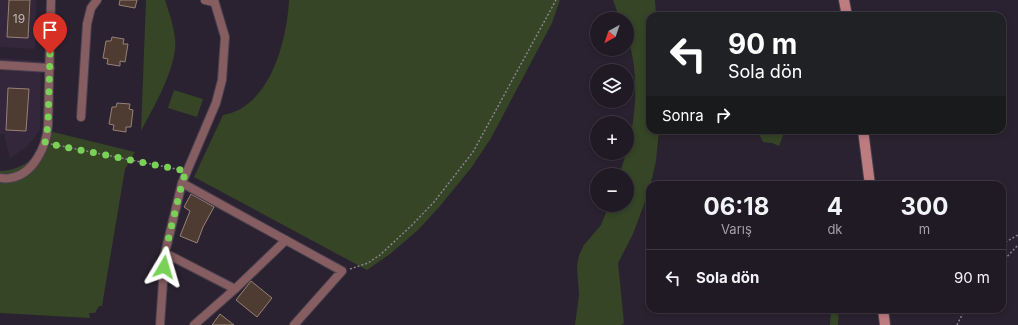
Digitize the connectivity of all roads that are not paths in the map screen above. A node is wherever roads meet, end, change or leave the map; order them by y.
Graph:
1 (51, 0) edge
2 (97, 0) edge
3 (844, 0) edge
4 (211, 1) edge
5 (846, 12) edge
6 (0, 66) edge
7 (50, 68) junction
8 (81, 116) dead end
9 (864, 134) edge
10 (0, 178) edge
11 (869, 181) edge
12 (182, 183) junction
13 (286, 240) junction
14 (165, 253) junction
15 (235, 289) junction
16 (884, 313) edge
17 (160, 325) edge
18 (194, 325) edge
19 (294, 325) edge
20 (885, 325) edge

1 - 7 street
2 - 8 street
3 - 5 street
4 - 12 street
6 - 7 street
7 - 10 street
9 - 11 street
12 - 13 street
12 - 14 street
13 - 15 street
13 - 19 street
14 - 15 street
14 - 17 street
15 - 18 street
16 - 20 street

